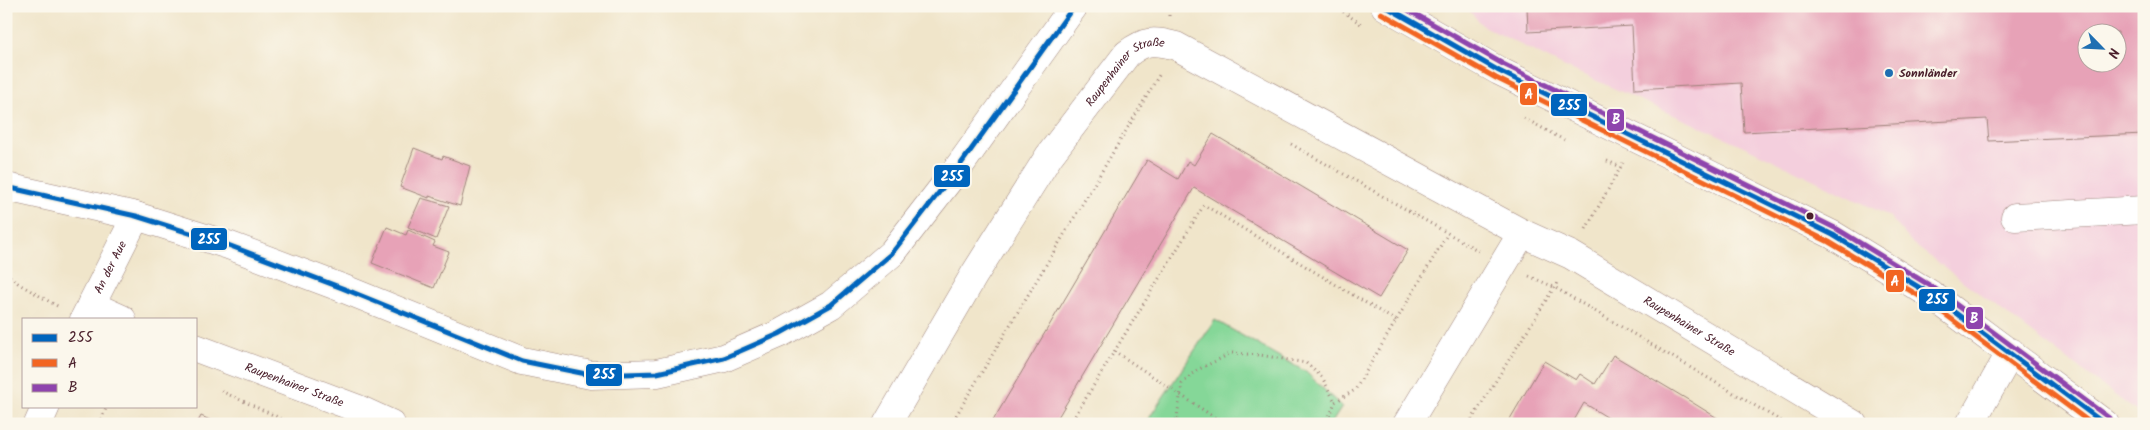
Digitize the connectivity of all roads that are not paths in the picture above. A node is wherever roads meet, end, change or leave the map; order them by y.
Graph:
1 (1074, 6) edge
2 (1385, 6) edge
3 (1419, 15) edge
4 (6, 186) edge
5 (2144, 210) edge
6 (136, 216) junction
7 (2015, 218) dead end
8 (1522, 233) junction
9 (87, 314) edge
10 (115, 318) edge
11 (198, 349) edge
12 (2011, 352) junction
13 (45, 408) edge
14 (38, 424) edge
15 (391, 424) edge
16 (887, 424) edge
17 (1407, 424) edge
18 (1853, 424) edge
19 (1970, 424) edge
20 (2105, 424) edge

1 - 6 street
2 - 3 street
3 - 12 street
4 - 6 street
5 - 7 street
6 - 9 street, An der Aue
8 - 16 street, Raupenhainer Straße
8 - 17 street
8 - 18 street, Raupenhainer Straße
9 - 10 street
11 - 15 street, Raupenhainer Straße
12 - 19 street
12 - 20 street
13 - 14 street

